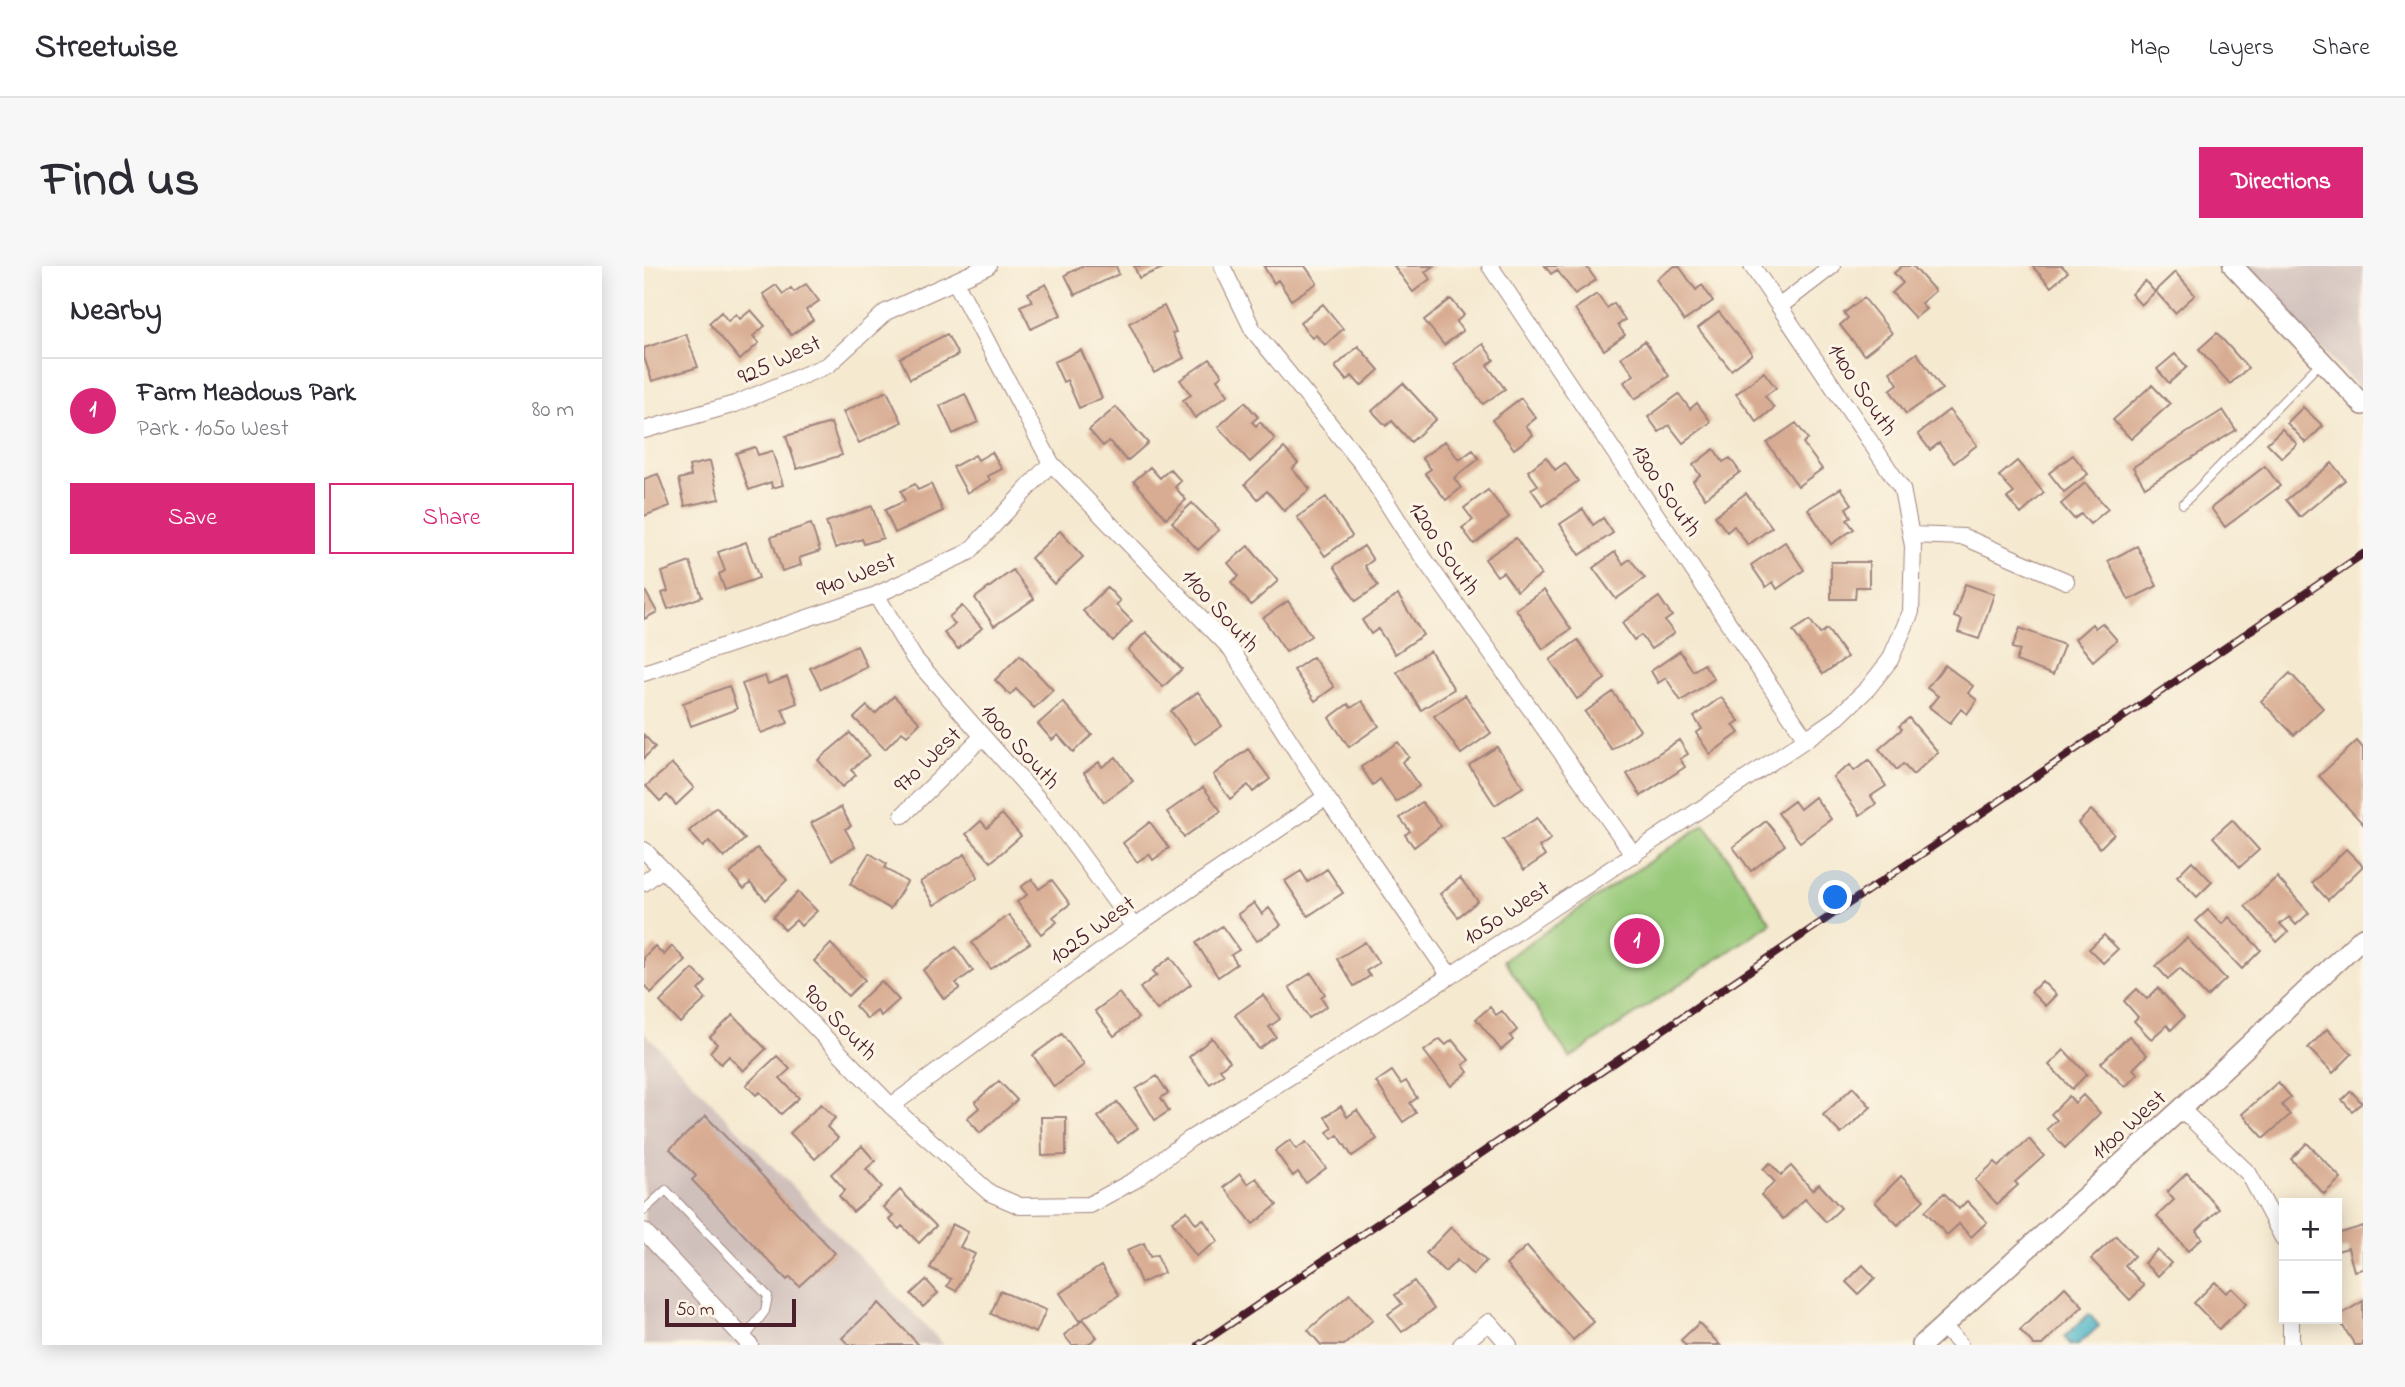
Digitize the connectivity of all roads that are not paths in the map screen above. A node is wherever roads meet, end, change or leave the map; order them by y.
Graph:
1 (988, 266) edge
2 (1222, 266) edge
3 (1490, 266) edge
4 (1752, 266) edge
5 (1832, 266) edge
6 (2233, 266) edge
7 (954, 281) junction
8 (1780, 306) junction
9 (2322, 361) junction
10 (2363, 405) edge
11 (644, 429) edge
12 (1051, 463) junction
13 (2183, 504) dead end
14 (1912, 540) junction
15 (2066, 581) dead end
16 (876, 595) junction
17 (644, 673) edge
18 (982, 737) junction
19 (1806, 739) junction
20 (1326, 797) junction
21 (903, 815) dead end
22 (644, 850) edge
23 (1634, 855) junction
24 (662, 869) junction
25 (644, 883) edge
26 (1133, 927) junction
27 (2363, 937) edge
28 (1450, 976) junction
29 (891, 1106) junction
30 (2182, 1109) junction
31 (1020, 1206) joint
32 (644, 1210) edge
33 (644, 1231) edge
34 (2279, 1231) edge
35 (2291, 1324) edge
36 (1943, 1326) junction
37 (747, 1342) edge
38 (1461, 1345) edge
39 (1509, 1345) edge
40 (1922, 1345) edge
41 (1959, 1345) edge
42 (2291, 1345) edge

1 - 7 street, 925 West
2 - 23 street, 1200 South
3 - 19 street, 1300 South
4 - 8 street, 1400 South
5 - 8 street
6 - 9 street
7 - 11 street, 925 West
7 - 12 street, 1100 South
8 - 14 street, 1400 South
9 - 10 street
9 - 13 lane
12 - 16 street, 940 West
12 - 20 street, 1100 South
14 - 15 street
14 - 19 street, 1050 West
16 - 17 street, 940 West
16 - 18 street, 1000 South
18 - 21 street, 970 West
18 - 26 street, 1000 South
19 - 23 street, 1050 West
20 - 26 street, 1025 West
20 - 28 street, 1100 South
22 - 24 street, 900 South
23 - 28 street, 1050 West
24 - 25 street
24 - 29 street, 900 South
26 - 29 street, 1025 West
27 - 30 street, 1100 West
28 - 31 street, 1050 West
29 - 31 street, 900 South
30 - 34 street
30 - 36 street, 1100 West
32 - 37 lane
33 - 37 street
35 - 42 street
36 - 40 street, 1100 West
36 - 41 street
38 - 39 street

